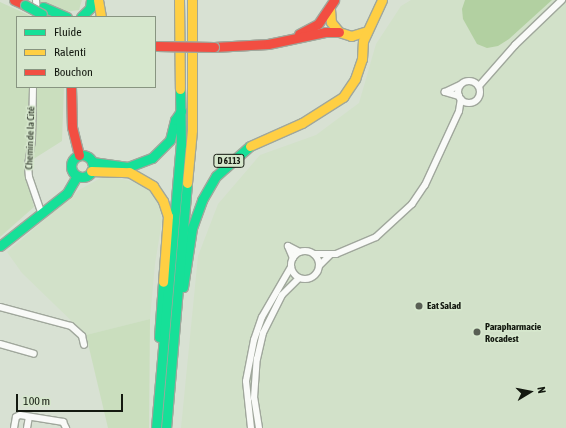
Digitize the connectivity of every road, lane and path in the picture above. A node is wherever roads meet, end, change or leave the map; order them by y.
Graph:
1 (14, 0) edge
2 (36, 0) edge
3 (91, 0) edge
4 (98, 0) edge
5 (179, 0) edge
6 (192, 0) edge
7 (370, 0) edge
8 (382, 0) edge
9 (562, 0) edge
10 (26, 2) edge
11 (332, 2) edge
12 (45, 15) edge
13 (375, 15) junction
14 (56, 16) edge
15 (82, 16) edge
16 (101, 16) edge
17 (367, 31) junction
18 (339, 32) junction
19 (288, 40) junction
20 (156, 46) edge
21 (490, 71) junction
22 (473, 81) junction
23 (460, 85) junction
24 (479, 86) junction
25 (32, 88) edge
26 (71, 88) edge
27 (76, 88) edge
28 (460, 98) junction
29 (467, 103) junction
30 (70, 109) junction
31 (181, 111) junction
32 (459, 111) junction
33 (79, 155) junction
34 (92, 167) junction
35 (77, 176) junction
36 (41, 211) junction
37 (0, 246) edge
38 (300, 252) junction
39 (314, 254) junction
40 (330, 255) junction
41 (293, 258) junction
42 (319, 266) junction
43 (291, 267) junction
44 (299, 278) junction
45 (0, 307) edge
46 (0, 344) edge
47 (84, 345) dead end
48 (172, 352) junction
49 (34, 354) dead end
50 (159, 390) junction
51 (29, 417) junction
52 (14, 428) edge
53 (27, 428) edge
54 (66, 428) edge
55 (156, 428) edge
56 (166, 428) edge
57 (251, 428) edge
58 (259, 428) edge

1 - 10 main road
2 - 12 street
3 - 15 main road
4 - 16 main road
5 - 31 main road
6 - 48 main road, D 6113
7 - 13 main road
8 - 13 main road
9 - 21 street
10 - 12 main road, bridge
11 - 18 main road
11 - 19 main road
12 - 14 main road
13 - 17 main road
17 - 18 main road
17 - 48 main road, D 6113
18 - 19 main road
19 - 20 main road, bridge
21 - 22 street
21 - 24 street
22 - 23 street
22 - 24 street
23 - 28 street
23 - 28 street
24 - 29 street
25 - 36 street, Chemin de la Cité
26 - 30 main road
27 - 30 main road
28 - 29 street
28 - 32 street
29 - 32 street
30 - 33 main road
31 - 34 main road
31 - 50 main road
32 - 40 street
33 - 34 main road
33 - 35 main road
34 - 35 main road
34 - 50 main road
35 - 36 main road
36 - 37 main road
38 - 39 street
38 - 41 street
38 - 41 street
39 - 40 street
39 - 42 street
40 - 42 street
41 - 43 street
42 - 44 street
43 - 44 street
43 - 57 street
44 - 58 street
45 - 47 street
46 - 49 street
48 - 56 main road, D 6113
50 - 55 main road
51 - 52 street
51 - 53 street
51 - 54 street

